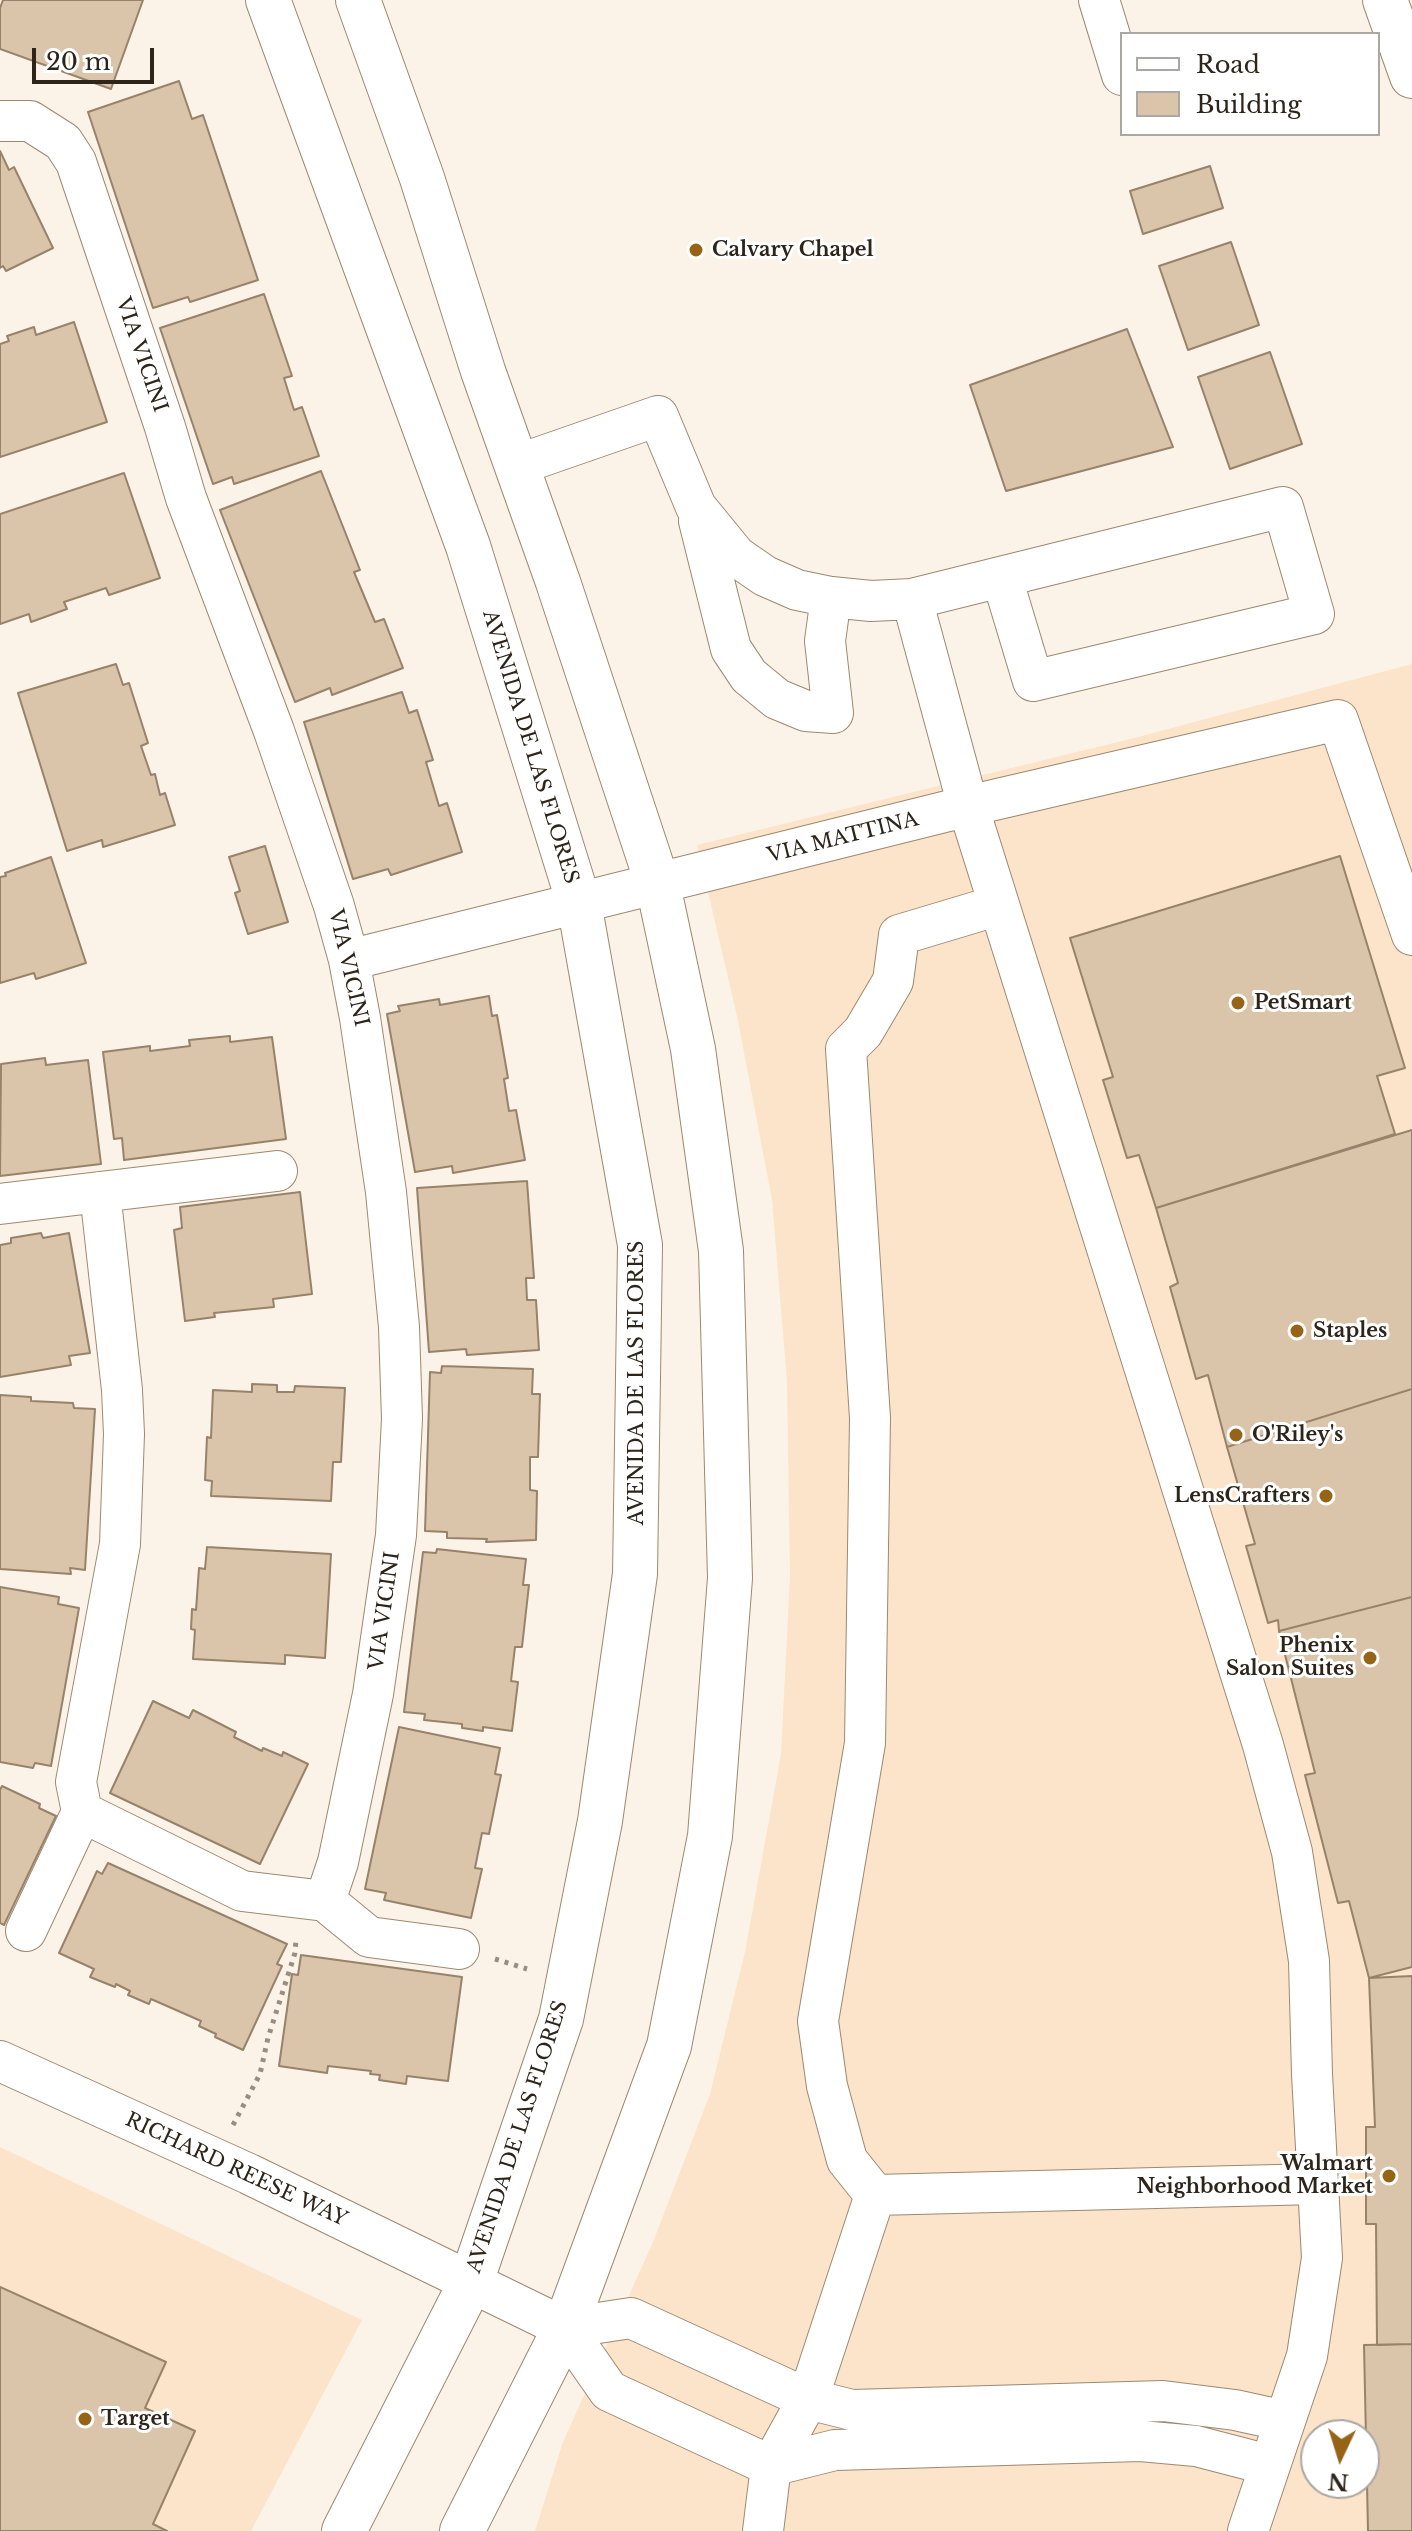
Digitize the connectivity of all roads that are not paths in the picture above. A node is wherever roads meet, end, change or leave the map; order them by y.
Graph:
1 (268, 0) edge
2 (358, 0) edge
3 (1099, 0) edge
4 (1385, 0) edge
5 (1120, 68) edge
6 (1412, 76) edge
7 (0, 121) edge
8 (517, 465) junction
9 (696, 507) junction
10 (1002, 578) junction
11 (831, 597) junction
12 (912, 599) junction
13 (968, 806) junction
14 (658, 885) junction
15 (579, 903) junction
16 (999, 905) junction
17 (1412, 935) edge
18 (349, 960) junction
19 (277, 1171) dead end
20 (100, 1192) junction
21 (0, 1204) edge
22 (82, 1812) junction
23 (313, 1900) junction
24 (26, 1931) dead end
25 (459, 1949) road end
26 (0, 2061) edge
27 (1317, 2184) junction
28 (875, 2195) junction
29 (471, 2282) junction
30 (565, 2328) junction
31 (808, 2399) junction
32 (1285, 2421) junction
33 (1269, 2465) junction
34 (771, 2466) junction
35 (344, 2531) edge
36 (462, 2531) edge
37 (763, 2531) edge
38 (1248, 2531) edge

1 - 15 main road, AVENIDA DE LAS FLORES
2 - 8 main road
3 - 5 street
4 - 6 main road
7 - 18 street, VIA VICINI
8 - 9 street
8 - 14 main road
9 - 11 street
9 - 11 street
10 - 10 street
10 - 12 street
11 - 12 street
12 - 13 street
13 - 14 street, VIA MATTINA
13 - 16 street
13 - 17 street, VIA MATTINA
14 - 15 street, VIA MATTINA
14 - 30 main road
15 - 18 street, VIA MATTINA
15 - 29 main road, AVENIDA DE LAS FLORES
16 - 27 street
16 - 28 street
18 - 23 street, VIA VICINI
19 - 20 street
20 - 21 street
20 - 22 street
22 - 23 street
22 - 24 street
23 - 25 street
26 - 29 street, RICHARD REESE WAY
27 - 28 street
27 - 32 street
28 - 31 street
29 - 30 street, RICHARD REESE WAY
29 - 35 main road, AVENIDA DE LAS FLORES
30 - 31 street
30 - 34 street
30 - 36 main road
31 - 32 street
31 - 34 street
32 - 33 street
33 - 34 street
33 - 38 street
34 - 37 street

